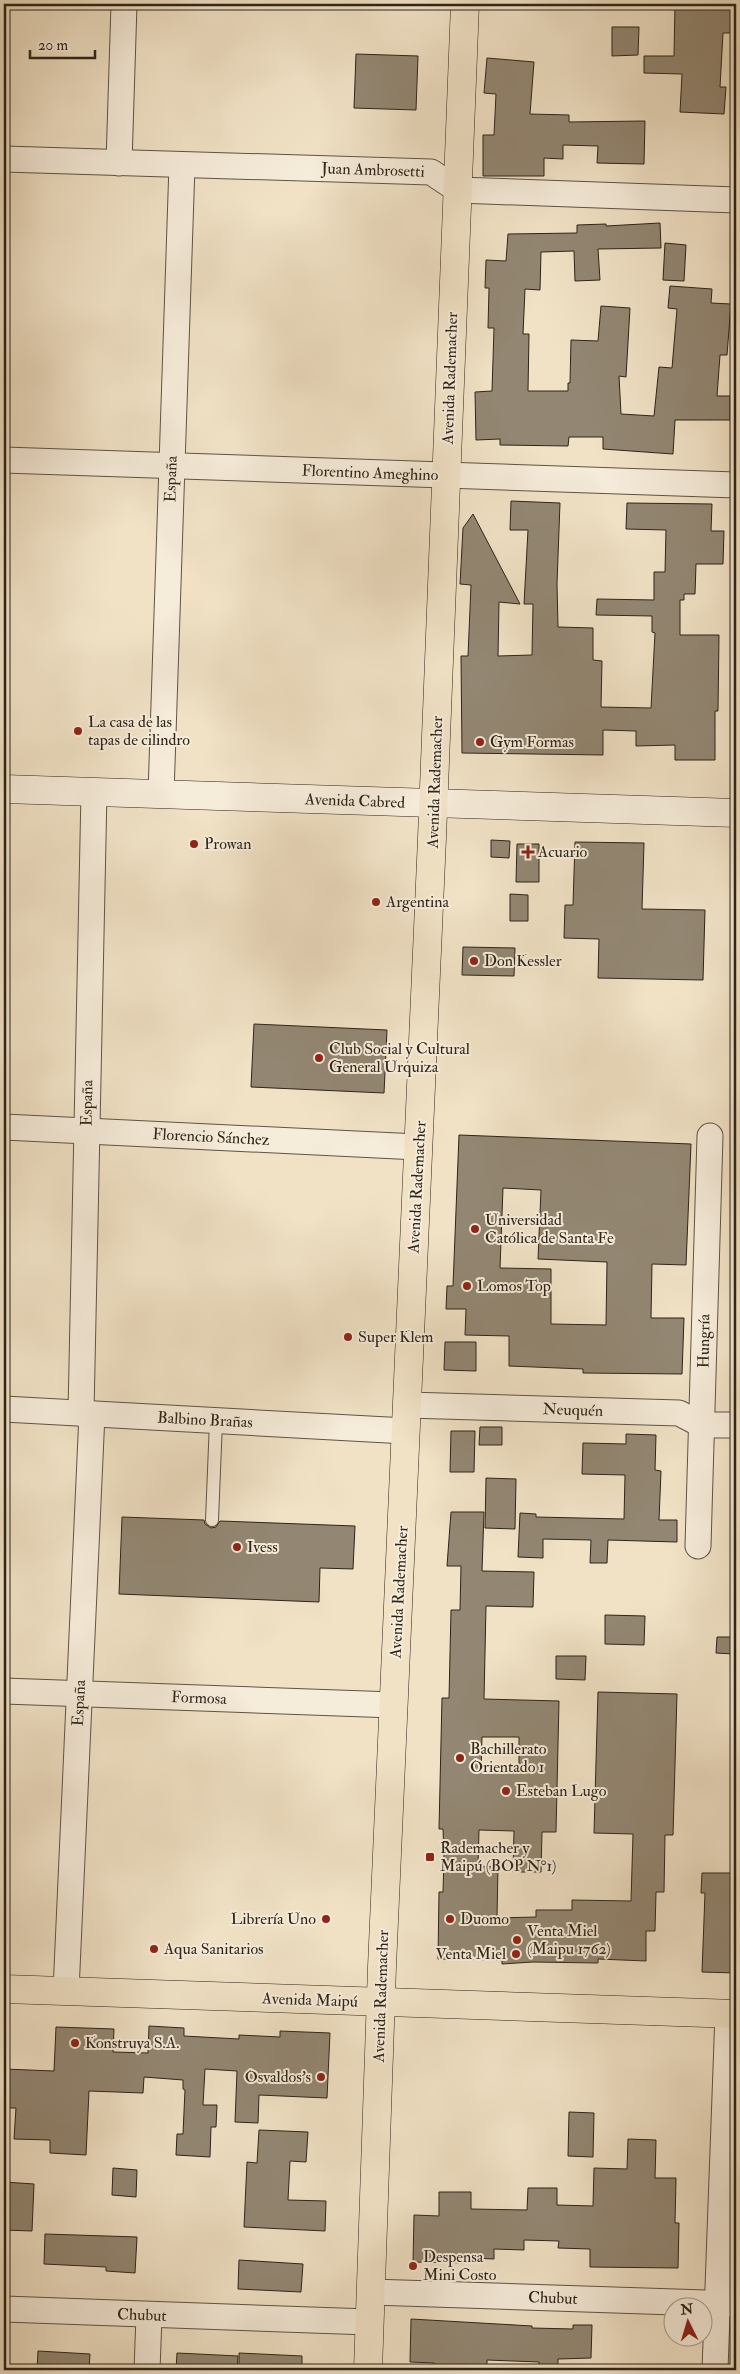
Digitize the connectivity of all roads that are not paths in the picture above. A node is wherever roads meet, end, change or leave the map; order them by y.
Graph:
1 (124, 4) edge
2 (465, 4) edge
3 (4, 159) edge
4 (119, 163) junction
5 (182, 165) junction
6 (458, 190) junction
7 (736, 200) edge
8 (4, 460) edge
9 (172, 466) junction
10 (446, 476) junction
11 (736, 485) edge
12 (4, 789) edge
13 (94, 792) junction
14 (161, 794) junction
15 (434, 803) junction
16 (736, 813) edge
17 (4, 1127) edge
18 (87, 1131) junction
19 (710, 1136) dead end
20 (418, 1147) junction
21 (4, 1409) edge
22 (86, 1414) junction
23 (406, 1418) junction
24 (216, 1421) junction
25 (702, 1425) junction
26 (736, 1425) edge
27 (212, 1520) dead end
28 (698, 1546) dead end
29 (4, 1691) edge
30 (79, 1694) junction
31 (394, 1705) junction
32 (4, 1989) edge
33 (66, 1992) junction
34 (380, 2002) junction
35 (732, 2014) edge
36 (370, 2292) junction
37 (727, 2304) edge
38 (4, 2309) edge
39 (150, 2316) junction
40 (369, 2322) junction
41 (147, 2370) edge
42 (368, 2370) edge
43 (715, 2370) edge

1 - 4 street
2 - 6 main road, Avenida Rademacher
3 - 4 street, Juan Ambrosetti
4 - 5 street, Juan Ambrosetti
5 - 6 street, Juan Ambrosetti
5 - 9 street, España
6 - 7 street
6 - 10 main road, Avenida Rademacher
8 - 9 street, Florentino Ameghino
9 - 10 street, Florentino Ameghino
9 - 14 street, España
10 - 11 street, Florentino Ameghino
10 - 15 main road, Avenida Rademacher
12 - 13 main road, Avenida Cabred
13 - 14 main road, Avenida Cabred
13 - 18 street, España
14 - 15 main road, Avenida Cabred
15 - 16 main road, Avenida Cabred
15 - 20 main road, Avenida Rademacher
17 - 18 street, Florencio Sánchez
18 - 20 street, Florencio Sánchez
18 - 22 street, España
19 - 25 street, Hungría
20 - 23 main road, Avenida Rademacher
21 - 22 street, Balbino Brañas
22 - 24 street, Balbino Brañas
22 - 30 street, España
23 - 24 street, Balbino Brañas
23 - 25 street, Neuquén
23 - 31 main road, Avenida Rademacher
24 - 27 lane
25 - 26 street, Neuquén
25 - 28 street, Hungría
29 - 30 street, Formosa
30 - 31 street, Formosa
30 - 33 street, España
31 - 34 main road, Avenida Rademacher
32 - 33 main road, Avenida Maipú
33 - 34 main road, Avenida Maipú
34 - 35 main road, Avenida Maipú
34 - 36 main road, Avenida Rademacher
35 - 37 street
36 - 37 street, Chubut
36 - 40 main road, Avenida Rademacher
37 - 43 street
38 - 39 street, Chubut
39 - 40 street, Chubut
39 - 41 street
40 - 42 main road, Avenida Rademacher

